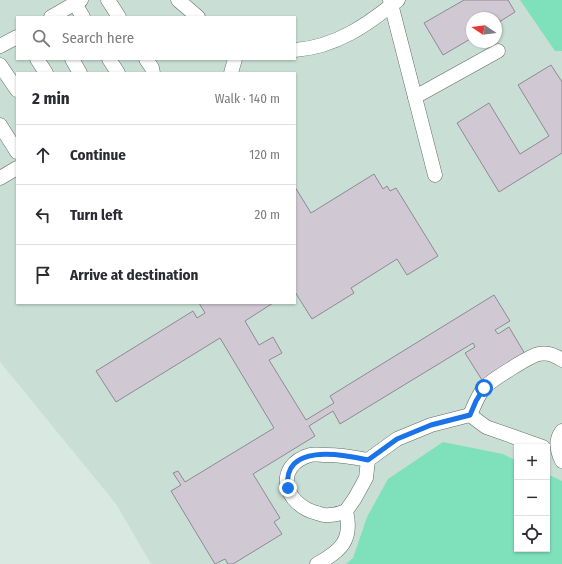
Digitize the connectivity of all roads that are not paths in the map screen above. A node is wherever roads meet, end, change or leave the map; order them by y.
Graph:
1 (108, 0) edge
2 (178, 0) edge
3 (78, 2) edge
4 (393, 2) edge
5 (53, 16) edge
6 (83, 16) edge
7 (118, 16) edge
8 (197, 16) edge
9 (16, 37) edge
10 (0, 46) edge
11 (296, 50) edge
12 (498, 51) dead end
13 (38, 60) edge
14 (73, 60) edge
15 (110, 60) edge
16 (147, 60) edge
17 (235, 60) edge
18 (0, 65) edge
19 (45, 72) edge
20 (79, 72) edge
21 (117, 72) edge
22 (153, 72) edge
23 (231, 72) edge
24 (16, 89) edge
25 (415, 97) junction
26 (0, 125) edge
27 (16, 150) edge
28 (16, 169) edge
29 (434, 175) dead end
30 (0, 178) edge
31 (562, 360) edge
32 (470, 415) junction
33 (562, 431) edge
34 (534, 444) edge
35 (556, 454) edge
36 (368, 460) junction
37 (346, 511) junction
38 (317, 564) edge

1 - 7 street
2 - 8 street
3 - 5 street
3 - 6 street
4 - 11 street
4 - 25 street
9 - 10 street
12 - 25 street
13 - 19 street
14 - 20 street
15 - 21 street
16 - 22 street
17 - 23 street
18 - 24 street
25 - 29 street
26 - 27 street
28 - 30 street
31 - 32 street
32 - 34 street
32 - 36 street
33 - 35 street
36 - 37 street
36 - 37 street
37 - 38 street

